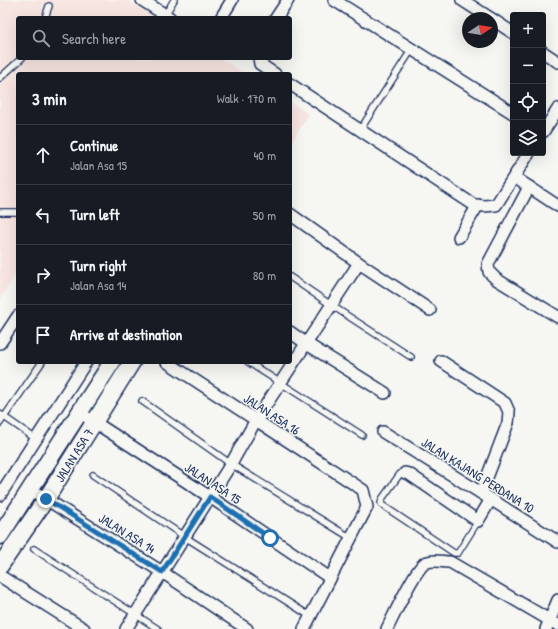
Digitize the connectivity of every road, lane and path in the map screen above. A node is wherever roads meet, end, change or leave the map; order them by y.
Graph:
1 (142, 0) edge
2 (174, 0) edge
3 (232, 0) edge
4 (288, 0) edge
5 (334, 0) edge
6 (462, 0) edge
7 (49, 6) dead end
8 (480, 12) edge
9 (46, 16) edge
10 (168, 16) edge
11 (222, 16) edge
12 (277, 16) edge
13 (498, 23) edge
14 (510, 31) edge
15 (412, 49) junction
16 (546, 54) edge
17 (20, 60) edge
18 (260, 61) edge
19 (558, 62) edge
20 (273, 72) edge
21 (0, 78) edge
22 (292, 85) edge
23 (558, 108) edge
24 (510, 111) edge
25 (546, 127) edge
26 (360, 130) junction
27 (527, 156) edge
28 (514, 177) junction
29 (529, 187) junction
30 (476, 205) junction
31 (558, 206) edge
32 (0, 212) edge
33 (16, 212) edge
34 (292, 215) edge
35 (459, 237) dead end
36 (359, 263) junction
37 (292, 278) edge
38 (331, 305) junction
39 (430, 310) dead end
40 (558, 317) edge
41 (16, 319) edge
42 (292, 334) edge
43 (0, 343) edge
44 (306, 344) junction
45 (411, 357) dead end
46 (441, 361) dead end
47 (41, 364) edge
48 (85, 364) edge
49 (111, 364) edge
50 (131, 364) edge
51 (170, 364) edge
52 (251, 364) edge
53 (280, 383) junction
54 (385, 393) dead end
55 (142, 401) dead end
56 (80, 412) junction
57 (2, 416) edge
58 (256, 420) junction
59 (94, 422) junction
60 (0, 423) edge
61 (384, 432) dead end
62 (362, 435) dead end
63 (36, 439) junction
64 (231, 464) junction
65 (405, 473) joint
66 (92, 475) dead end
67 (30, 489) junction
68 (481, 493) junction
69 (0, 495) edge
70 (210, 497) junction
71 (46, 499) junction
72 (491, 499) junction
73 (478, 521) junction
74 (0, 536) edge
75 (185, 537) junction
76 (351, 538) junction
77 (558, 542) edge
78 (34, 549) dead end
79 (0, 566) edge
80 (162, 572) junction
81 (0, 576) edge
82 (330, 578) junction
83 (558, 600) edge
84 (135, 615) junction
85 (310, 616) junction
86 (551, 625) edge
87 (84, 629) edge
88 (126, 629) edge
89 (158, 629) edge
90 (247, 629) edge
91 (304, 629) edge
92 (387, 629) edge

1 - 10 street
2 - 10 lane
3 - 11 street
4 - 12 street
5 - 15 street
6 - 8 street
7 - 9 lane
13 - 14 street
15 - 24 street
15 - 26 lane
16 - 19 street
17 - 21 lane
18 - 20 street
22 - 26 street
23 - 25 street
26 - 30 street
27 - 28 street
28 - 29 street
28 - 30 street
29 - 31 street
29 - 40 street
30 - 35 street
32 - 33 lane
34 - 36 street
36 - 38 street
36 - 39 street
37 - 38 lane
38 - 44 street
38 - 45 lane
41 - 43 street
42 - 44 street
44 - 53 street
44 - 54 street
46 - 68 street
47 - 57 lane
48 - 63 street
49 - 56 street, JALAN ASA 7
50 - 59 street, JALAN ASA 7
51 - 58 street, JALAN ASA 16
52 - 53 lane
53 - 58 street
53 - 62 lane
55 - 64 lane
56 - 59 street, JALAN ASA 15
56 - 67 street, JALAN ASA 7
57 - 60 lane
57 - 63 lane
58 - 64 street
58 - 76 street, JALAN ASA 16
59 - 70 street, JALAN ASA 15
59 - 71 street, JALAN ASA 7
61 - 68 street, JALAN KAJANG PERDANA 10
63 - 69 street
64 - 70 street
64 - 76 lane
65 - 73 street
65 - 73 lane
66 - 75 lane
67 - 71 street, JALAN ASA 14
67 - 74 street, JALAN ASA 7
68 - 72 street, JALAN KAJANG PERDANA 10
70 - 75 street
70 - 82 street, JALAN ASA 15
71 - 79 street, JALAN ASA 7
71 - 80 street, JALAN ASA 14
72 - 73 street
72 - 77 street, JALAN KAJANG PERDANA 10
75 - 80 street
75 - 85 lane
76 - 82 street
78 - 84 lane
80 - 84 street
80 - 90 street, JALAN ASA 14
81 - 87 street
82 - 85 street
83 - 86 street
84 - 88 street
84 - 89 lane
85 - 91 street
86 - 92 street

